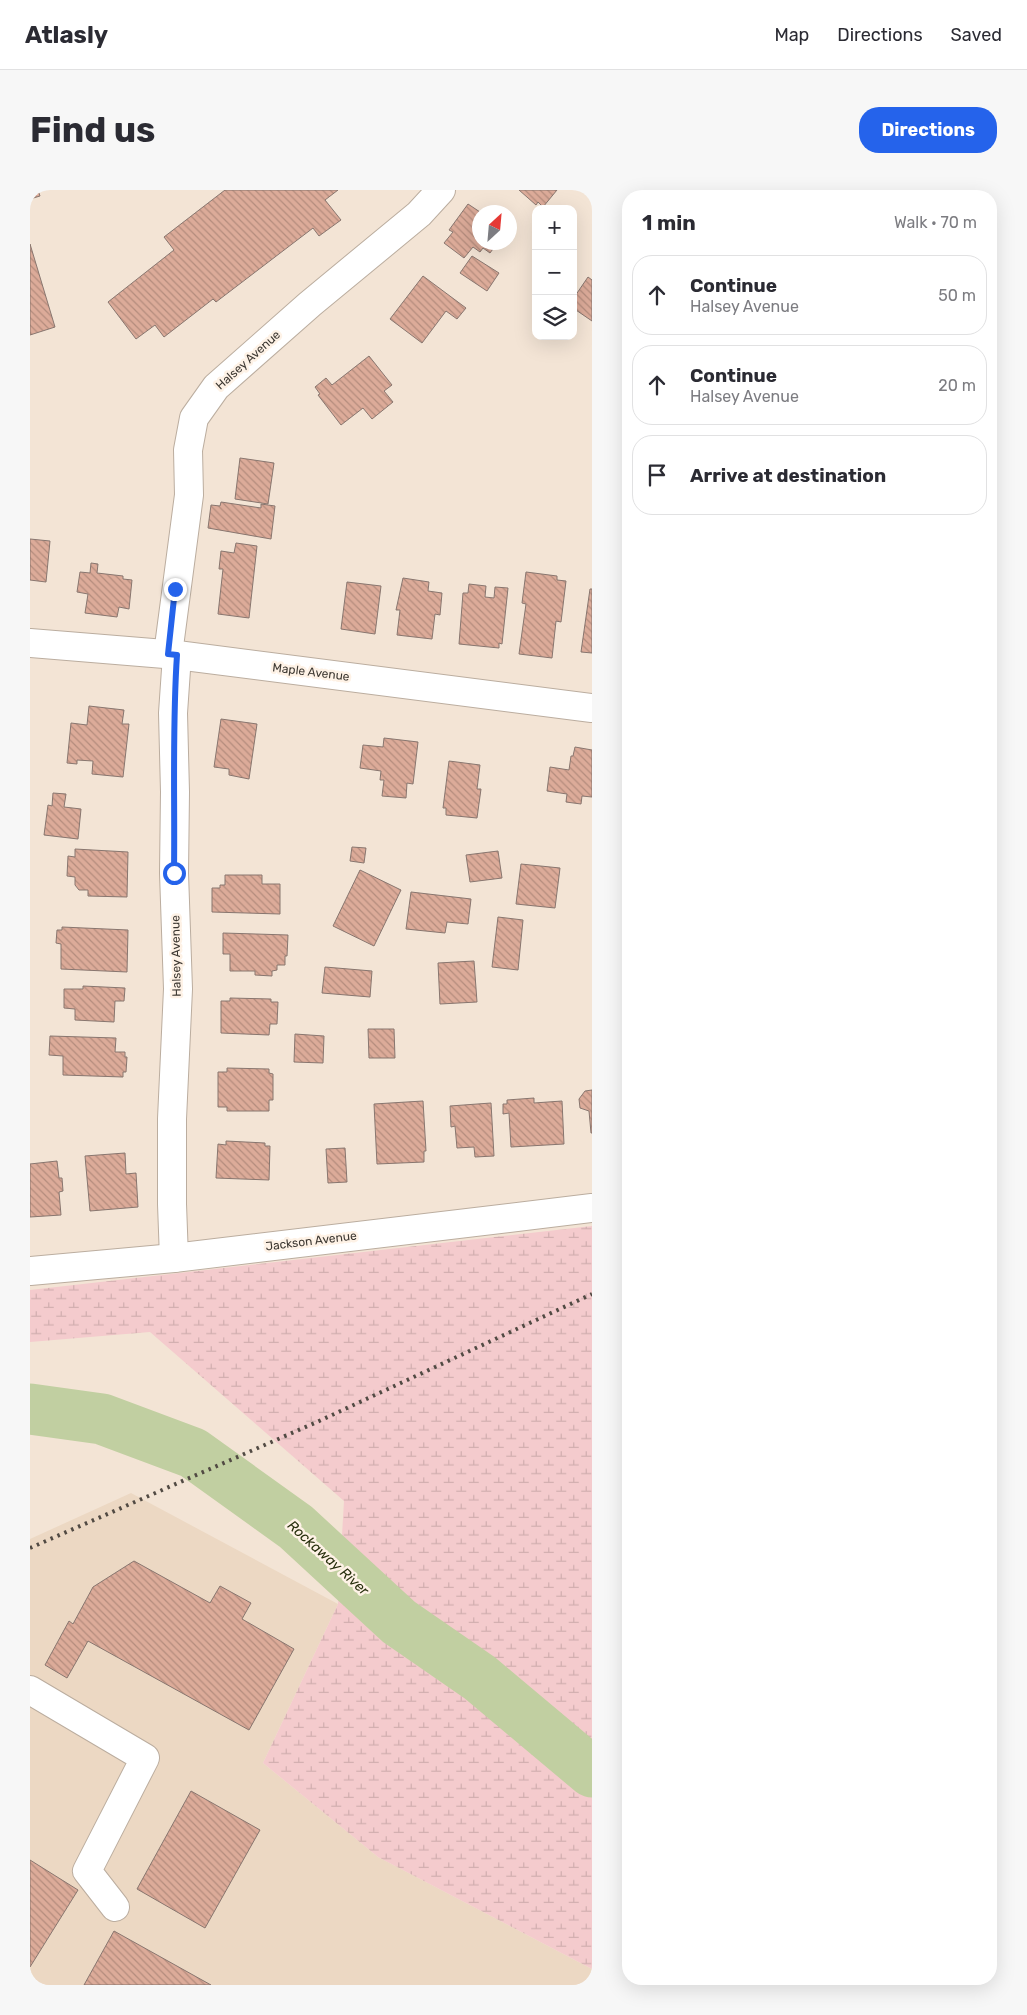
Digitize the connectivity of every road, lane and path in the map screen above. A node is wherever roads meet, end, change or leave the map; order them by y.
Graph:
1 (441, 190) edge
2 (30, 643) edge
3 (172, 655) junction
4 (592, 708) edge
5 (592, 1208) edge
6 (174, 1258) junction
7 (30, 1271) edge
8 (30, 1690) edge
9 (115, 1907) dead end

1 - 3 street, Halsey Avenue
2 - 3 street, Maple Avenue
3 - 4 street, Maple Avenue
3 - 6 street, Halsey Avenue
5 - 6 street, Jackson Avenue
6 - 7 street, Jackson Avenue
8 - 9 street

